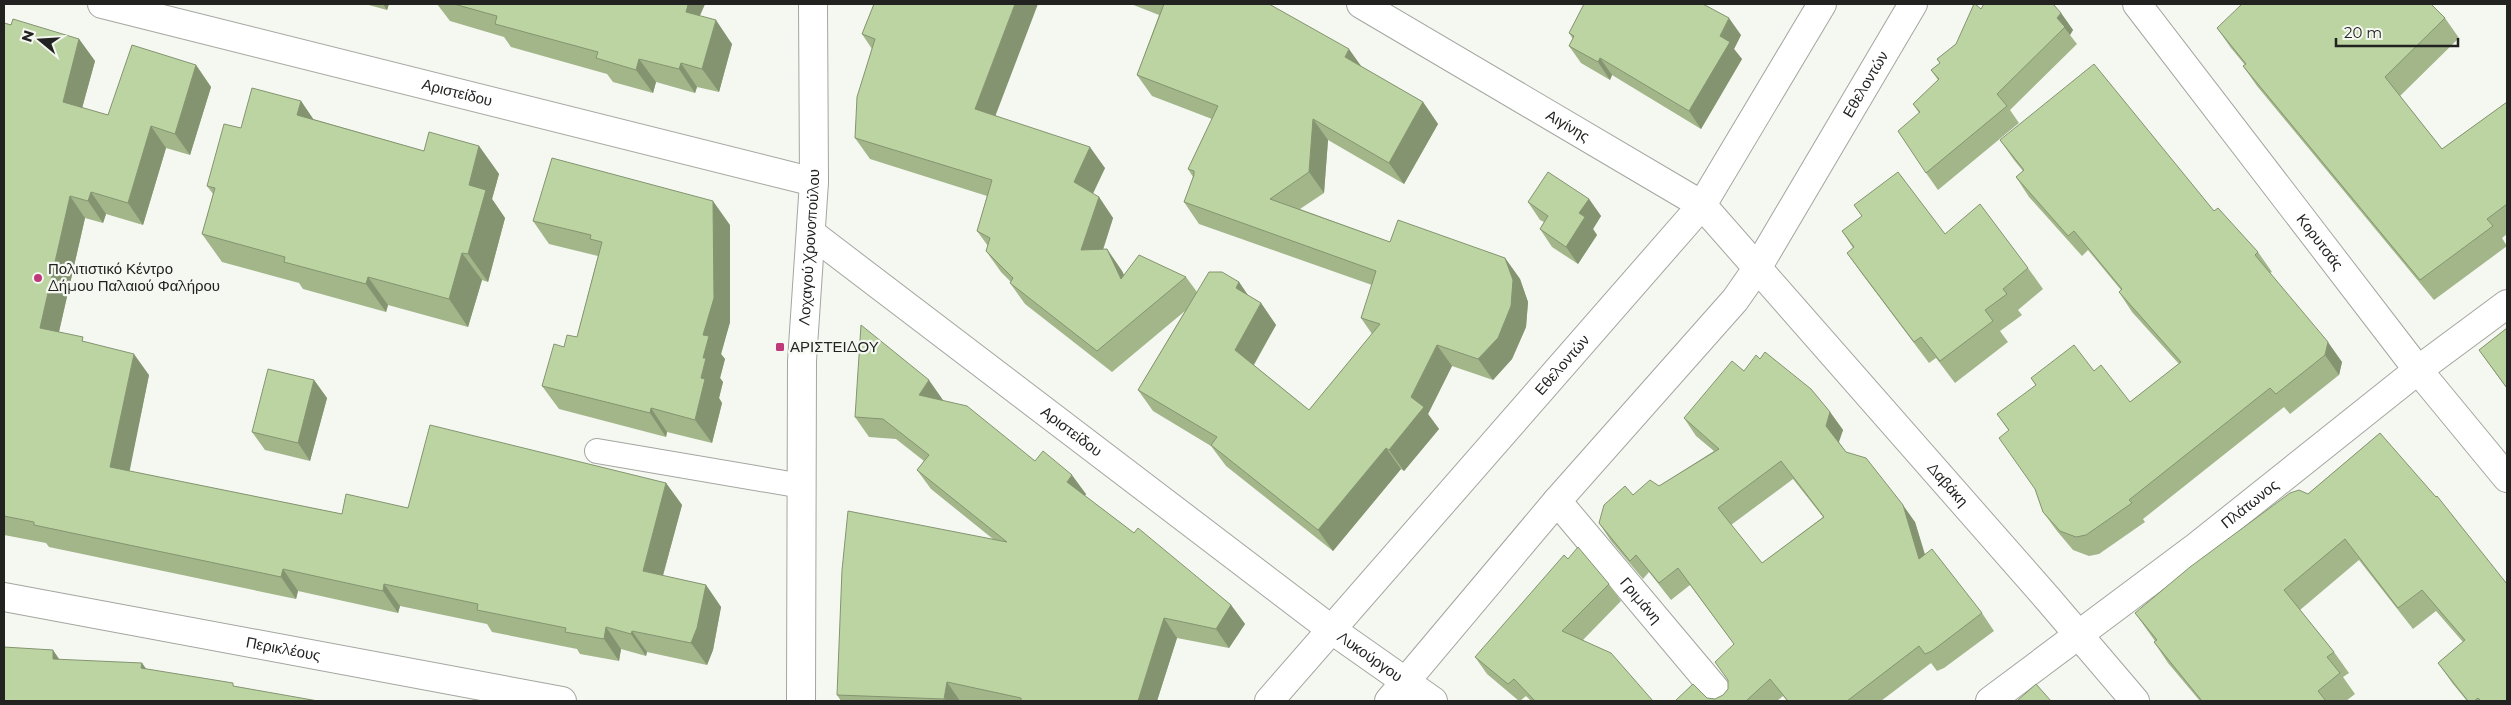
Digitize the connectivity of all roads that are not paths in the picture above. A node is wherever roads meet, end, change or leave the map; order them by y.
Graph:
1 (102, 4) edge
2 (813, 4) edge
3 (1361, 4) edge
4 (1822, 4) edge
5 (1913, 4) edge
6 (2137, 4) edge
7 (814, 182) junction
8 (1702, 205) junction
9 (812, 234) junction
10 (1756, 270) junction
11 (2507, 304) edge
12 (2418, 370) junction
13 (597, 451) dead end
14 (2507, 478) edge
15 (802, 486) junction
16 (1557, 500) junction
17 (4, 597) edge
18 (1332, 630) junction
19 (2078, 635) junction
20 (1398, 691) edge
21 (562, 701) edge
22 (801, 701) edge
23 (1269, 701) edge
24 (1433, 701) edge
25 (1725, 701) edge
26 (1990, 701) edge
27 (2134, 701) edge

1 - 7 street, Αριστείδου
2 - 7 street, Λοχαγού Χρονοπούλου
3 - 8 street, Αιγίνης
4 - 8 street, Εθελοντών
5 - 10 street, Εθελοντών
6 - 12 street, Κορυτσάς
7 - 9 street, Λοχαγού Χρονοπούλου
8 - 10 street, Αιγίνης
8 - 18 street, Εθελοντών
9 - 15 street, Λοχαγού Χρονοπούλου
9 - 18 street, Αριστείδου
10 - 16 street, Εθελοντών
10 - 19 street, Δαβάκη
11 - 12 street, Πλάτωνος
12 - 14 street, Κορυτσάς
12 - 19 street, Πλάτωνος
13 - 15 lane
15 - 22 street, Λοχαγού Χρονοπούλου
16 - 20 street, Εθελοντών
16 - 25 street, Γριμάνη
17 - 21 street, Περικλέους
18 - 20 street, Λυκούργου
18 - 23 street, Εθελοντών
19 - 26 street, Πλάτωνος
19 - 27 street, Δαβάκη
20 - 24 street, Λυκούργου

